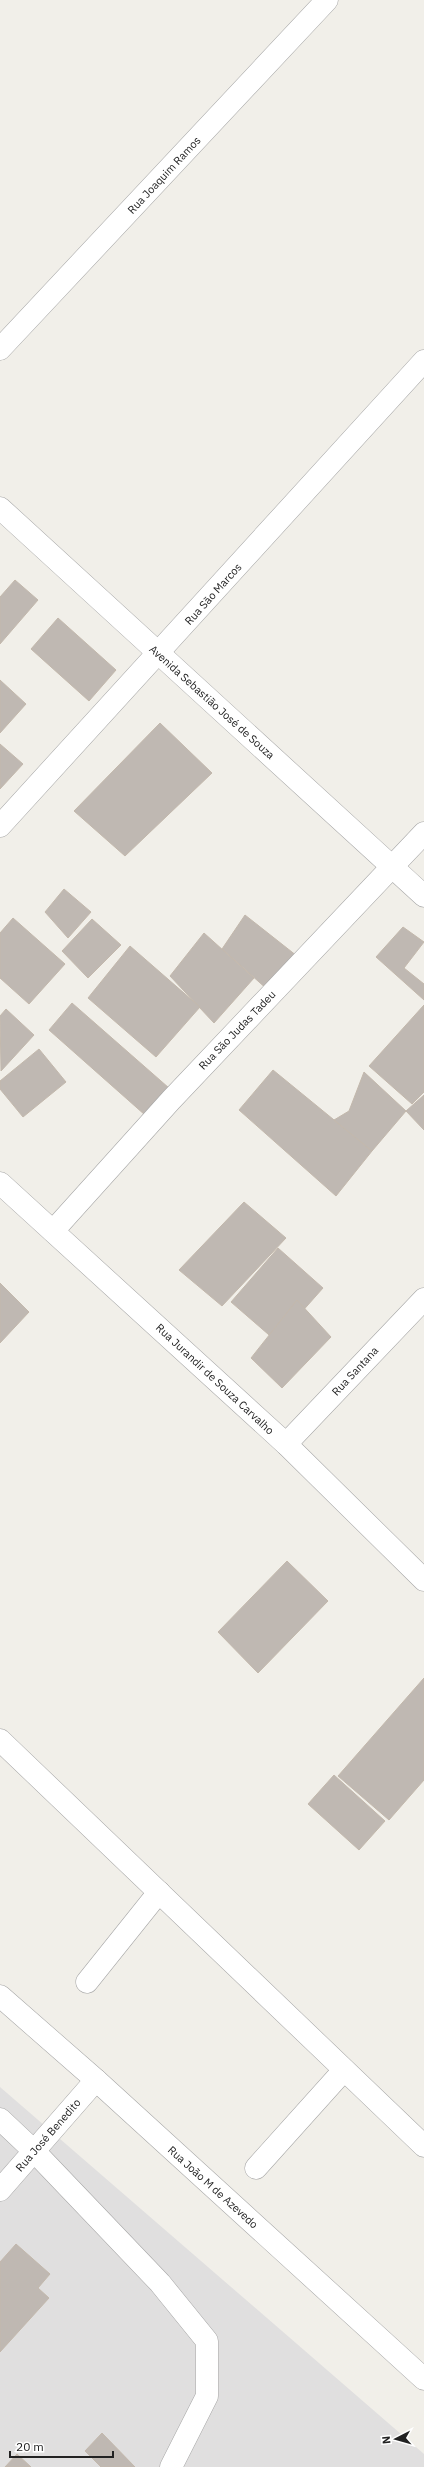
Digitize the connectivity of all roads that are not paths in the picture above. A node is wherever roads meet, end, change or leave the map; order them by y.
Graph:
1 (327, 0) edge
2 (0, 349) edge
3 (424, 361) edge
4 (0, 508) edge
5 (159, 654) junction
6 (0, 826) edge
7 (424, 833) edge
8 (392, 867) junction
9 (424, 896) edge
10 (0, 1183) edge
11 (53, 1231) junction
12 (424, 1299) edge
13 (286, 1444) junction
14 (424, 1580) edge
15 (0, 1740) edge
16 (160, 1892) junction
17 (87, 1982) dead end
18 (0, 1996) edge
19 (344, 2070) junction
20 (96, 2080) junction
21 (0, 2119) edge
22 (424, 2146) edge
23 (34, 2151) junction
24 (256, 2168) dead end
25 (0, 2190) edge
26 (424, 2379) edge
27 (171, 2467) edge

1 - 2 street, Rua Joaquim Ramos
3 - 5 street, Rua São Marcos
4 - 5 street, Avenida Sebastião José de Souza
5 - 6 street, Rua São Marcos
5 - 8 street, Avenida Sebastião José de Souza
7 - 8 street, Rua São Judas Tadeu
8 - 9 street, Avenida Sebastião José de Souza
8 - 11 street, Rua São Judas Tadeu
10 - 11 street, Rua Jurandir de Souza Carvalho
11 - 13 street, Rua Jurandir de Souza Carvalho
12 - 13 street, Rua Santana
13 - 14 street, Rua Jurandir de Souza Carvalho
15 - 16 street
16 - 17 street
16 - 19 street
18 - 20 street, Rua João M de Azevedo
19 - 22 street
19 - 24 street
20 - 23 street, Rua José Benedito
20 - 26 street, Rua João M de Azevedo
21 - 23 street
23 - 25 street, Rua José Benedito
23 - 27 street

